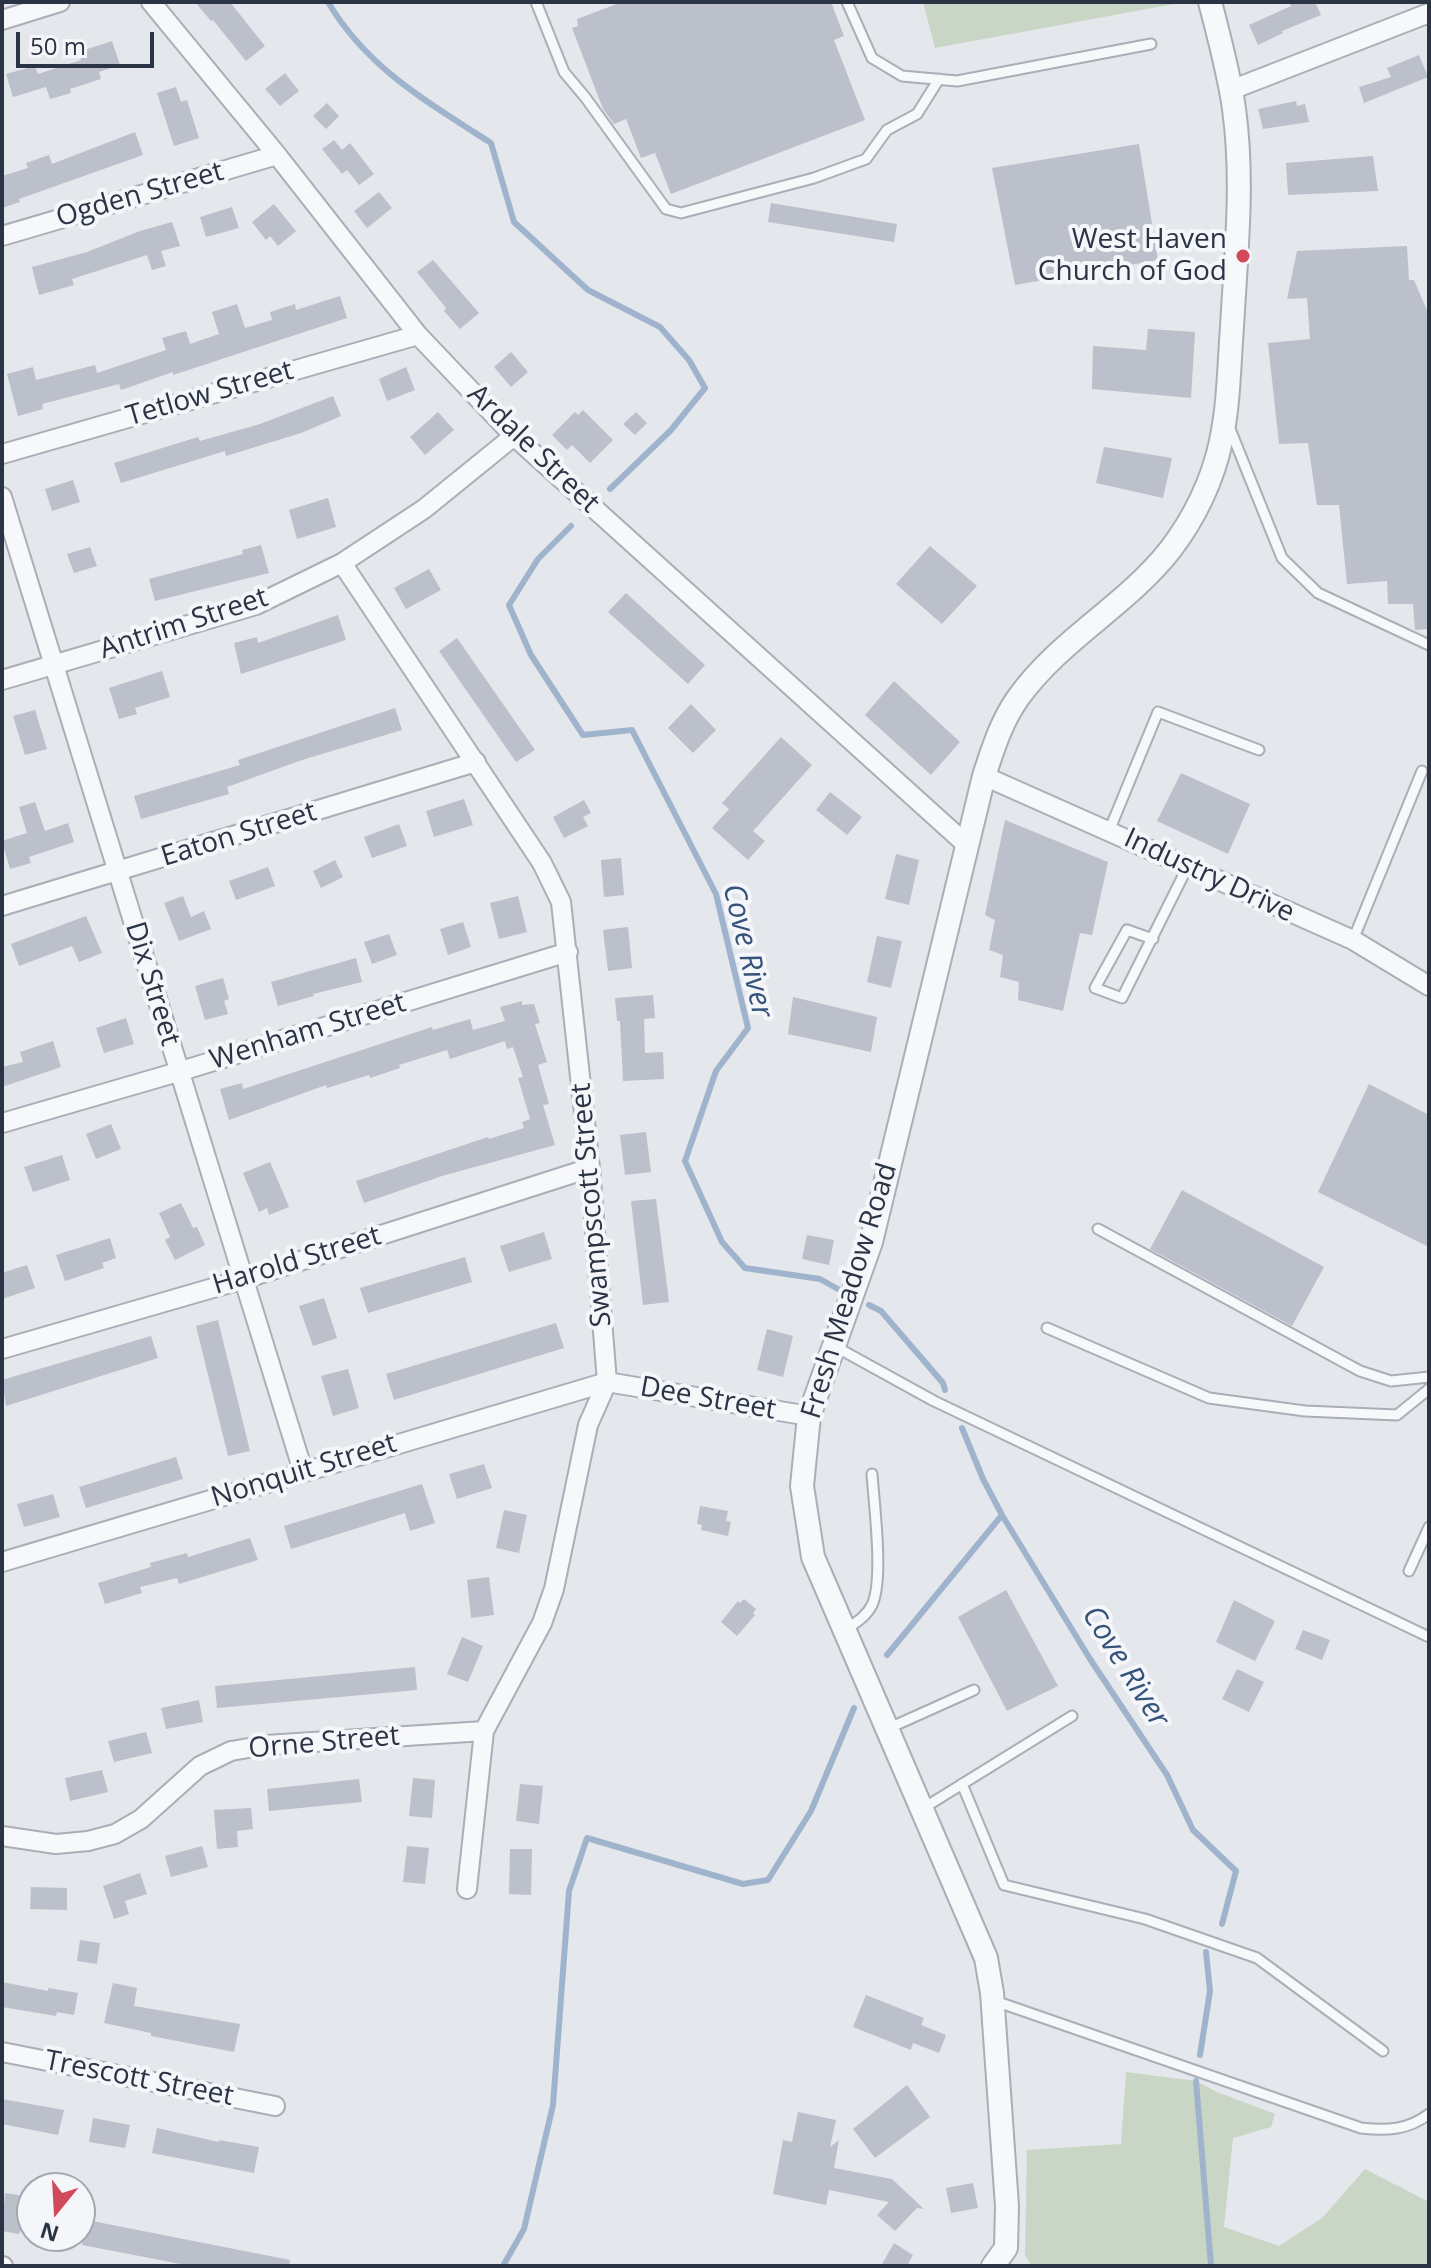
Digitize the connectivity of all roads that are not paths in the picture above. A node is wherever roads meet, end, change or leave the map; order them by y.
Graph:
1 (60, 2) edge
2 (151, 2) edge
3 (536, 2) edge
4 (847, 2) edge
5 (1210, 2) edge
6 (1429, 13) edge
7 (2, 20) edge
8 (1151, 44) dead end
9 (939, 79) junction
10 (1231, 90) junction
11 (277, 155) junction
12 (2, 236) edge
13 (418, 335) junction
14 (1225, 418) junction
15 (514, 436) junction
16 (2, 454) edge
17 (2, 497) edge
18 (342, 563) junction
19 (1429, 645) edge
20 (54, 664) junction
21 (2, 680) edge
22 (1259, 750) dead end
23 (476, 762) junction
24 (1422, 771) dead end
25 (984, 776) junction
26 (1109, 831) junction
27 (968, 846) junction
28 (1188, 866) junction
29 (118, 872) junction
30 (2, 906) edge
31 (1153, 939) junction
32 (1353, 940) junction
33 (568, 952) junction
34 (1429, 986) edge
35 (178, 1072) junction
36 (2, 1123) edge
37 (590, 1168) junction
38 (1098, 1229) dead end
39 (244, 1279) junction
40 (1047, 1328) dead end
41 (833, 1345) junction
42 (2, 1349) edge
43 (1429, 1377) edge
44 (607, 1382) junction
45 (1429, 1389) edge
46 (809, 1416) junction
47 (303, 1471) junction
48 (872, 1474) dead end
49 (1429, 1527) edge
50 (2, 1562) edge
51 (1409, 1571) dead end
52 (845, 1630) junction
53 (1429, 1637) edge
54 (974, 1690) dead end
55 (1072, 1716) dead end
56 (887, 1729) junction
57 (484, 1731) junction
58 (962, 1784) junction
59 (922, 1809) junction
60 (2, 1836) edge
61 (467, 1889) dead end
62 (992, 2000) junction
63 (1383, 2051) dead end
64 (2, 2052) edge
65 (275, 2106) dead end
66 (1429, 2114) edge
67 (993, 2266) edge

1 - 7 street
2 - 11 street, Ardale Street
3 - 9 lane
4 - 9 lane
5 - 10 street, Fresh Meadow Road
6 - 10 street
8 - 9 lane
10 - 14 street, Fresh Meadow Road
11 - 12 street, Ogden Street
11 - 13 street, Ardale Street
13 - 15 street, Ardale Street
13 - 16 street, Tetlow Street
14 - 19 lane
14 - 25 street, Fresh Meadow Road
15 - 18 street, Antrim Street
15 - 27 street, Ardale Street
17 - 20 street, Dix Street
18 - 20 street, Antrim Street
18 - 23 street, Swampscott Street
20 - 21 street, Antrim Street
20 - 29 street, Dix Street
22 - 26 lane
23 - 29 street, Eaton Street
23 - 33 street, Swampscott Street
24 - 32 lane
25 - 26 street, Industry Drive
25 - 27 street, Fresh Meadow Road
26 - 28 street, Industry Drive
27 - 41 street, Fresh Meadow Road
28 - 31 lane
28 - 32 street, Industry Drive
29 - 30 street, Eaton Street
29 - 35 street, Dix Street
31 - 31 lane
32 - 34 street, Industry Drive
33 - 35 street, Wenham Street
33 - 37 street, Swampscott Street
35 - 36 street, Wenham Street
35 - 39 street, Dix Street
37 - 39 street, Harold Street
37 - 44 street, Swampscott Street
38 - 43 lane
39 - 42 street, Harold Street
39 - 47 street, Dix Street
40 - 45 lane
41 - 46 street, Fresh Meadow Road
41 - 53 lane
44 - 46 street, Dee Street
44 - 47 street, Nonquit Street
44 - 57 street, Swampscott Street
46 - 52 street, Fresh Meadow Road
47 - 50 street, Nonquit Street
48 - 52 lane
49 - 51 lane
52 - 56 street, Fresh Meadow Road
54 - 56 lane
55 - 58 lane
56 - 59 street, Fresh Meadow Road
57 - 60 street, Orne Street
57 - 61 street, Swampscott Street
58 - 59 lane
58 - 63 lane
59 - 62 street, Fresh Meadow Road
62 - 66 lane
62 - 67 street, Fresh Meadow Road
64 - 65 street, Trescott Street

